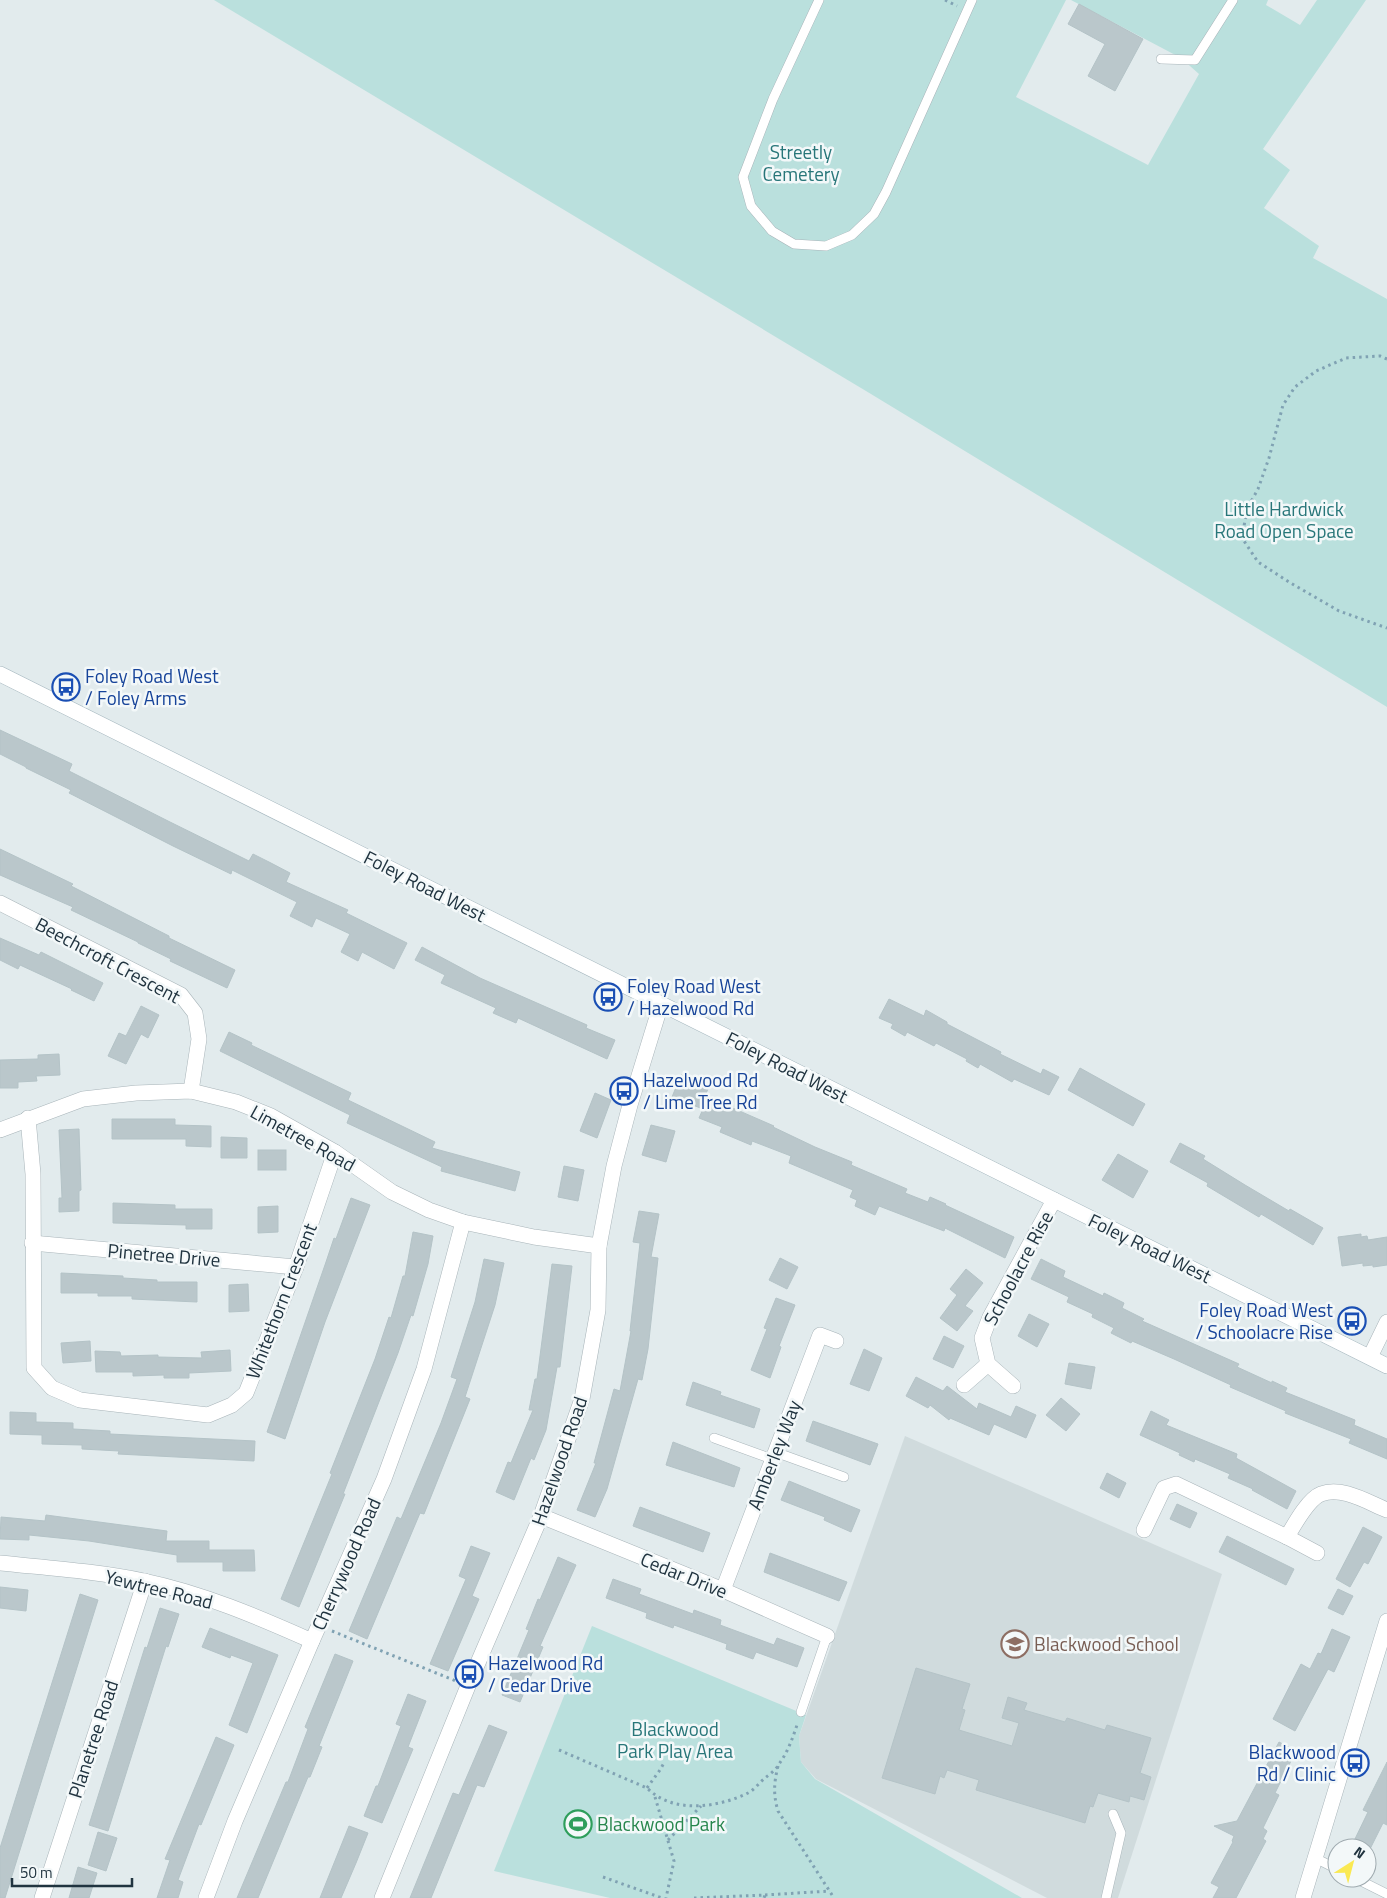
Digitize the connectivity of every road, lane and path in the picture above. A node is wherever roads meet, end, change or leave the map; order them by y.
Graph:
1 (819, 0) edge
2 (972, 0) edge
3 (1233, 0) edge
4 (1161, 59) dead end
5 (1387, 359) edge
6 (1387, 628) edge
7 (0, 674) edge
8 (0, 903) edge
9 (661, 1004) junction
10 (190, 1091) junction
11 (28, 1118) junction
12 (0, 1130) edge
13 (334, 1152) junction
14 (1054, 1200) junction
15 (463, 1222) junction
16 (32, 1243) junction
17 (598, 1246) junction
18 (296, 1268) junction
19 (1387, 1322) edge
20 (836, 1341) dead end
21 (1370, 1357) junction
22 (988, 1364) junction
23 (1387, 1366) edge
24 (964, 1385) dead end
25 (1012, 1386) dead end
26 (714, 1438) dead end
27 (774, 1455) junction
28 (844, 1477) dead end
29 (1387, 1510) edge
30 (541, 1516) junction
31 (1144, 1530) dead end
32 (1287, 1536) junction
33 (1316, 1553) dead end
34 (0, 1563) edge
35 (145, 1581) junction
36 (722, 1590) junction
37 (1387, 1621) edge
38 (320, 1626) junction
39 (827, 1636) joint
40 (312, 1642) junction
41 (1384, 1643) edge
42 (468, 1686) junction
43 (802, 1712) joint
44 (559, 1750) dead end
45 (665, 1761) dead end
46 (778, 1766) junction
47 (647, 1788) junction
48 (655, 1796) junction
49 (702, 1806) junction
50 (1113, 1814) dead end
51 (668, 1840) junction
52 (1315, 1858) junction
53 (1327, 1864) edge
54 (603, 1877) dead end
55 (1375, 1888) edge
56 (830, 1891) junction
57 (1387, 1894) edge
58 (764, 1896) edge
59 (38, 1897) edge
60 (206, 1898) edge
61 (382, 1898) edge
62 (664, 1898) edge
63 (694, 1898) edge
64 (834, 1898) edge
65 (1106, 1898) edge
66 (1302, 1898) edge

1 - 2 lane
3 - 4 lane
5 - 6 path
7 - 9 street, Foley Road West
8 - 10 street, Beechcroft Crescent
9 - 14 street, Foley Road West
9 - 17 street, Hazelwood Road
10 - 11 street, Limetree Road
10 - 13 street, Limetree Road
11 - 12 street, Limetree Road
11 - 16 street, Whitethorn Crescent
13 - 15 street, Limetree Road
13 - 18 street, Whitethorn Crescent
14 - 21 street, Foley Road West
14 - 22 street, Schoolacre Rise
15 - 17 street, Limetree Road
15 - 38 street, Cherrywood Road
16 - 18 street, Pinetree Drive
16 - 18 street, Whitethorn Crescent
17 - 30 street, Hazelwood Road
19 - 21 street
20 - 27 street, Amberley Way
21 - 23 street, Foley Road West
22 - 24 street
22 - 25 street
26 - 27 lane
27 - 28 lane
27 - 36 street, Amberley Way
29 - 32 street
30 - 36 street, Cedar Drive
30 - 42 street, Hazelwood Road
31 - 32 street
32 - 33 street
34 - 35 street, Yewtree Road
35 - 40 street, Yewtree Road
35 - 59 street, Planetree Road
36 - 39 street, Cedar Drive
37 - 41 street
38 - 40 street, Cherrywood Road
38 - 42 path
39 - 43 lane
40 - 60 street, Cherrywood Road
41 - 52 street
42 - 61 street, Hazelwood Road
43 - 46 path
44 - 47 path
45 - 47 path
46 - 49 path
46 - 56 path
47 - 48 path
48 - 49 path
48 - 51 path
49 - 51 path
50 - 65 lane
51 - 62 path
52 - 53 lane
52 - 66 street
54 - 62 path
55 - 57 lane
56 - 58 path
56 - 64 path
58 - 63 path

